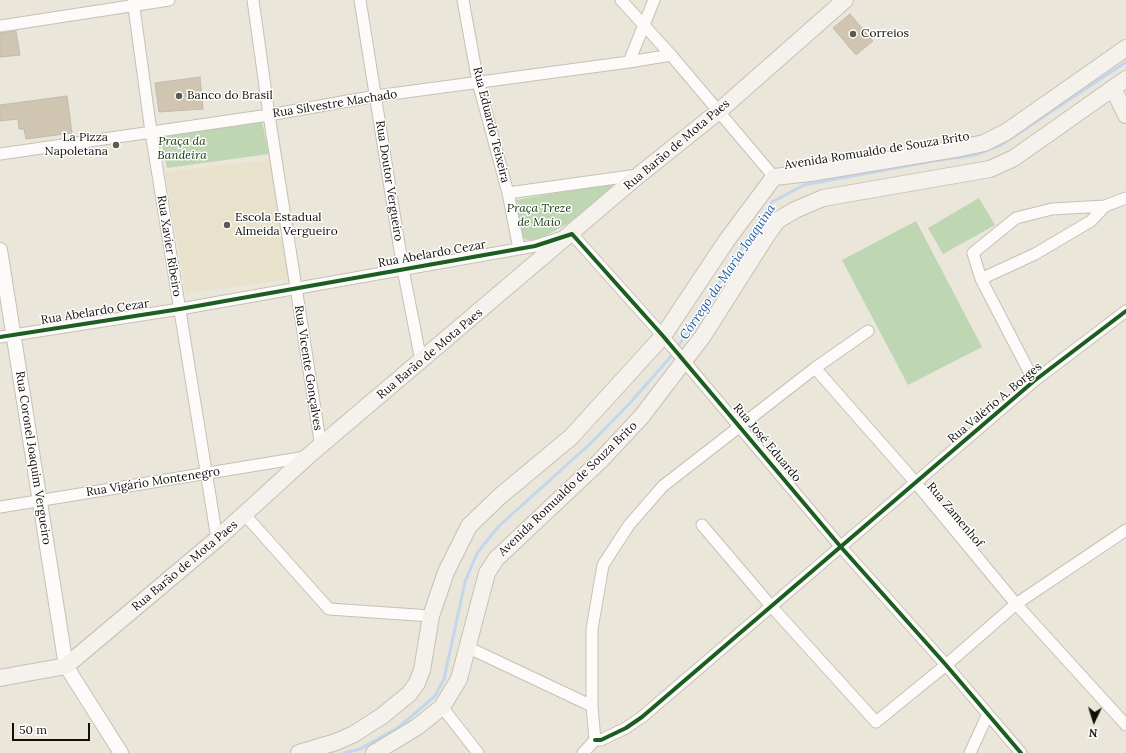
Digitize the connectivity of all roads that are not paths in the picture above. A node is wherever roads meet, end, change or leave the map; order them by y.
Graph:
1 (169, 0) edge
2 (253, 0) edge
3 (360, 0) edge
4 (463, 0) edge
5 (621, 0) edge
6 (654, 0) edge
7 (845, 0) edge
8 (133, 3) edge
9 (0, 26) edge
10 (644, 26) junction
11 (1126, 48) edge
12 (671, 55) junction
13 (629, 62) junction
14 (1126, 79) edge
15 (478, 82) junction
16 (1112, 88) junction
17 (376, 96) junction
18 (719, 111) junction
19 (269, 115) junction
20 (1126, 115) edge
21 (151, 132) junction
22 (0, 154) edge
23 (639, 175) junction
24 (774, 177) junction
25 (508, 193) junction
26 (1126, 198) edge
27 (1105, 206) junction
28 (572, 234) junction
29 (519, 249) junction
30 (0, 250) edge
31 (403, 269) junction
32 (982, 279) junction
33 (295, 288) junction
34 (180, 309) junction
35 (1126, 311) edge
36 (868, 331) dead end
37 (14, 335) junction
38 (662, 336) junction
39 (0, 337) edge
40 (683, 360) junction
41 (421, 361) junction
42 (815, 368) junction
43 (1034, 381) junction
44 (740, 426) junction
45 (321, 447) junction
46 (307, 457) junction
47 (207, 474) junction
48 (916, 483) junction
49 (39, 500) junction
50 (0, 507) edge
51 (245, 515) junction
52 (702, 525) dead end
53 (1126, 530) edge
54 (217, 539) junction
55 (840, 546) junction
56 (1016, 604) junction
57 (770, 606) junction
58 (431, 616) junction
59 (467, 646) junction
60 (946, 665) junction
61 (66, 666) junction
62 (0, 678) edge
63 (592, 706) junction
64 (442, 707) junction
65 (988, 714) junction
66 (1126, 725) edge
67 (594, 740) junction
68 (121, 753) edge
69 (299, 753) edge
70 (374, 753) edge
71 (478, 753) edge
72 (583, 753) edge
73 (970, 753) edge
74 (1021, 753) edge

1 - 8 street
2 - 19 street
3 - 17 street, Rua Doutor Vergueiro
4 - 15 street, Rua Eduardo Teixeira
5 - 10 street
6 - 10 street
7 - 18 main road, Rua Barão de Mota Paes
8 - 9 street
8 - 21 street, Rua Xavier Ribeiro
10 - 12 street
10 - 13 street
11 - 24 main road, Avenida Romualdo de Souza Brito
12 - 13 street, Rua Silvestre Machado
12 - 18 street
13 - 15 street, Rua Silvestre Machado
14 - 16 main road, Avenida Romualdo de Souza Brito
15 - 17 street, Rua Silvestre Machado
15 - 25 street, Rua Eduardo Teixeira
16 - 20 main road
16 - 40 main road, Avenida Romualdo de Souza Brito
17 - 19 street, Rua Silvestre Machado
17 - 31 street, Rua Doutor Vergueiro
18 - 23 main road, Rua Barão de Mota Paes
18 - 24 street
19 - 21 street, Rua Silvestre Machado
19 - 33 street
21 - 22 street, Rua Silvestre Machado
21 - 34 street, Rua Xavier Ribeiro
23 - 25 street
23 - 28 main road, Rua Barão de Mota Paes
24 - 38 main road, Avenida Romualdo de Souza Brito
25 - 29 street, Rua Eduardo Teixeira
26 - 27 street
27 - 32 street
27 - 32 street
28 - 29 street, Rua Abelardo Cezar
28 - 38 street, Rua José Eduardo
28 - 41 main road, Rua Barão de Mota Paes
29 - 31 street, Rua Abelardo Cezar
30 - 37 street, Rua Coronel Joaquim Vergueiro
31 - 33 street, Rua Abelardo Cezar
31 - 41 street, Rua Doutor Vergueiro
32 - 43 street
33 - 34 street, Rua Abelardo Cezar
33 - 45 street, Rua Vicente Gonçalves
34 - 37 street, Rua Abelardo Cezar
34 - 47 street, Rua Xavier Ribeiro
35 - 43 street, Rua Valério A. Borges
36 - 42 street
37 - 39 street, Rua Abelardo Cezar
37 - 49 street, Rua Coronel Joaquim Vergueiro
38 - 40 street, Rua José Eduardo
38 - 58 main road, Avenida Romualdo de Souza Brito
40 - 44 street, Rua José Eduardo
40 - 59 main road, Avenida Romualdo de Souza Brito
41 - 45 main road, Rua Barão de Mota Paes
42 - 44 street
42 - 48 street, Rua Zamenhof
43 - 48 street, Rua Valério A. Borges
44 - 55 street, Rua José Eduardo
44 - 63 street
45 - 46 main road, Rua Barão de Mota Paes
46 - 47 street, Rua Vigário Montenegro
46 - 51 main road, Rua Barão de Mota Paes
47 - 49 street, Rua Vigário Montenegro
47 - 54 street, Rua Xavier Ribeiro
48 - 55 street, Rua Valério A. Borges
48 - 56 street, Rua Zamenhof
49 - 50 street, Rua Vigário Montenegro
49 - 61 street, Rua Coronel Joaquim Vergueiro
51 - 54 main road, Rua Barão de Mota Paes
51 - 58 street
52 - 57 street
53 - 56 street
54 - 61 main road, Rua Barão de Mota Paes
55 - 57 street, Rua Valério A. Borges
55 - 60 street, Rua José Eduardo
56 - 60 street
56 - 66 street, Rua Zamenhof
57 - 60 street
57 - 67 street, Rua Valério A. Borges
58 - 69 main road, Avenida Romualdo de Souza Brito
59 - 63 street
59 - 64 main road, Avenida Romualdo de Souza Brito
60 - 65 street, Rua José Eduardo
61 - 62 main road, Rua Barão de Mota Paes
61 - 68 street
63 - 67 street
64 - 70 main road, Avenida Romualdo de Souza Brito
64 - 71 street
65 - 73 street
65 - 74 street, Rua José Eduardo
67 - 72 street

